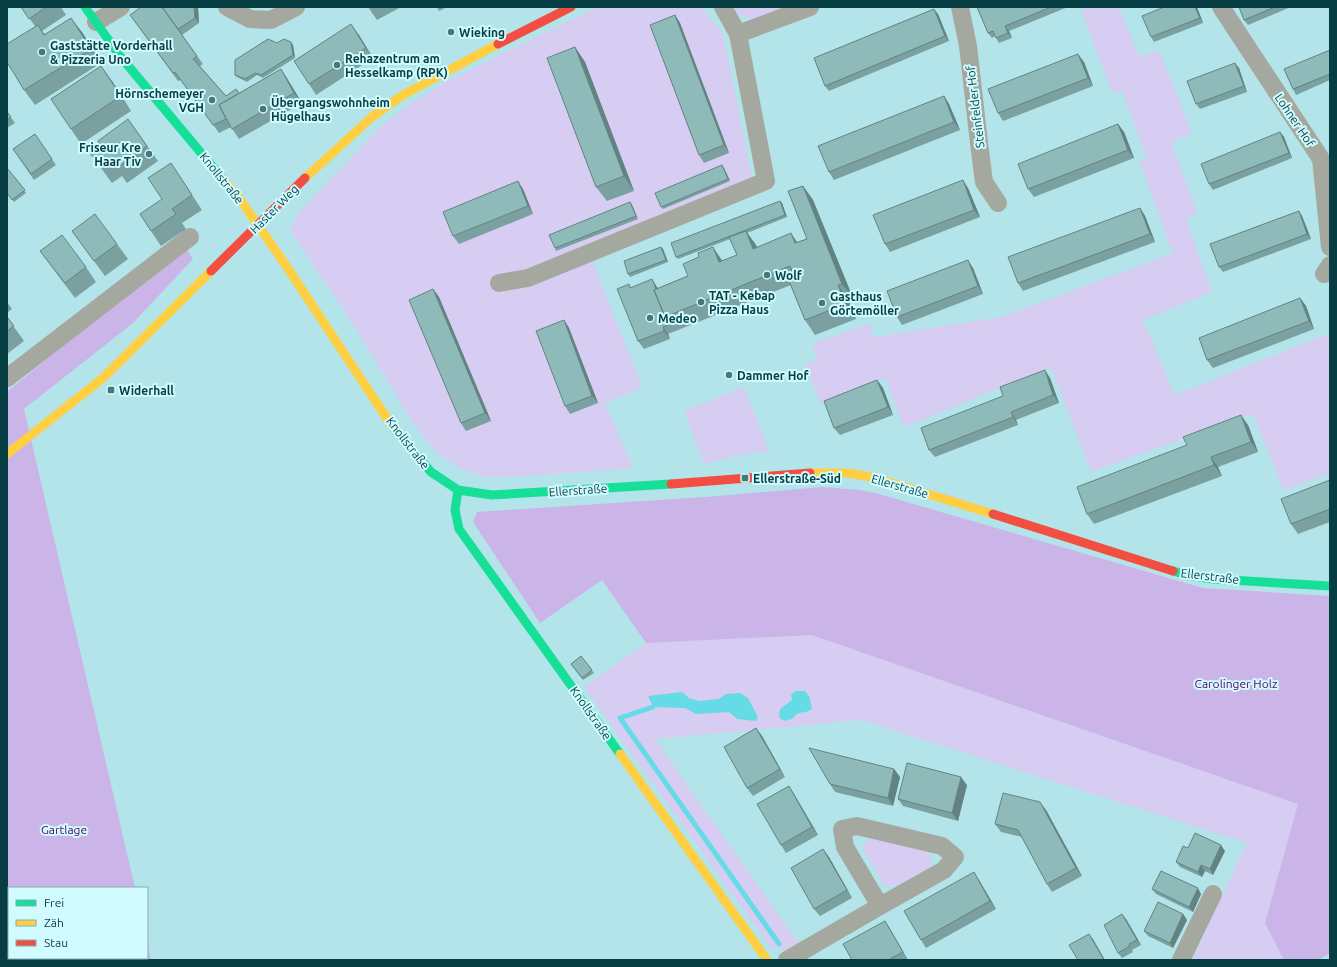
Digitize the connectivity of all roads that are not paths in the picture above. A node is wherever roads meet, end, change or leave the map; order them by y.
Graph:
1 (85, 7) edge
2 (121, 7) edge
3 (227, 7) edge
4 (296, 7) edge
5 (571, 7) edge
6 (723, 7) edge
7 (810, 7) edge
8 (960, 7) edge
9 (1220, 7) edge
10 (96, 22) junction
11 (738, 34) junction
12 (998, 203) dead end
13 (258, 224) junction
14 (190, 237) dead end
15 (1330, 247) edge
16 (499, 283) dead end
17 (7, 378) edge
18 (7, 454) edge
19 (458, 490) junction
20 (1330, 586) edge
21 (1213, 894) dead end
22 (880, 906) junction
23 (767, 960) edge
24 (787, 960) edge
25 (1181, 960) edge

1 - 10 street, Knollstraße
2 - 10 street
3 - 4 street
5 - 13 street, Haster Weg
6 - 11 street
7 - 11 street
8 - 12 street, Steinfelder Hof
9 - 15 street, Lohner Hof
10 - 13 street, Knollstraße
11 - 16 street
13 - 18 street, Haster Weg
13 - 19 street, Knollstraße
14 - 17 street
19 - 20 street, Ellerstraße
19 - 23 street, Knollstraße
21 - 25 street
22 - 22 street
22 - 24 street

